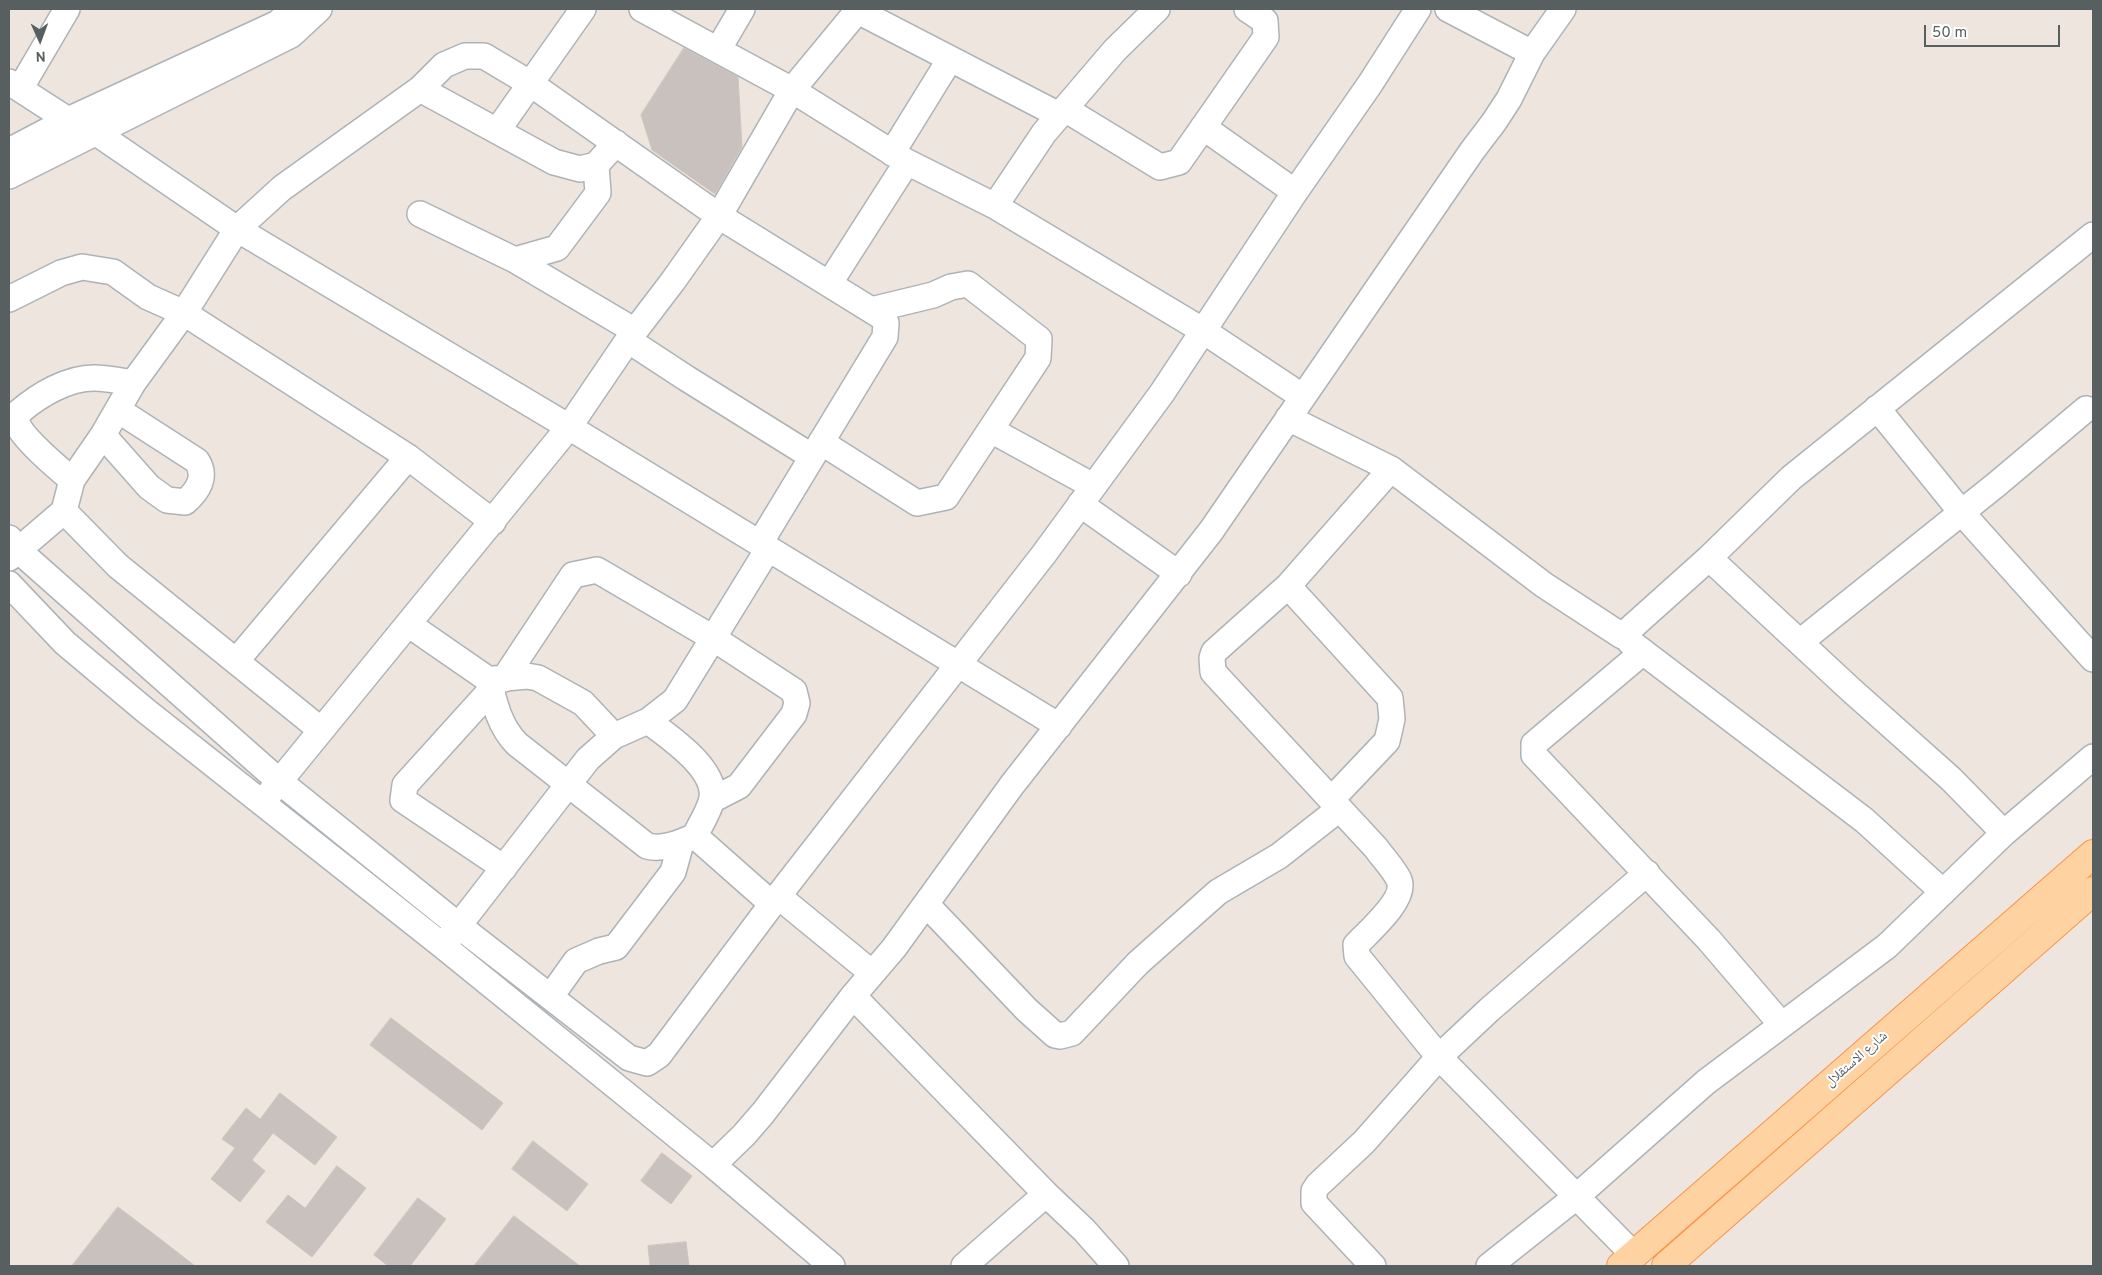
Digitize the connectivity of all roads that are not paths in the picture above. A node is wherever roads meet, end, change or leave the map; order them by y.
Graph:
1 (67, 9) edge
2 (293, 9) edge
3 (319, 9) edge
4 (583, 9) edge
5 (642, 9) edge
6 (742, 9) edge
7 (857, 9) edge
8 (1157, 9) edge
9 (1247, 9) edge
10 (1418, 9) edge
11 (1448, 9) edge
12 (1563, 9) edge
13 (718, 50) junction
14 (1532, 53) junction
15 (950, 59) junction
16 (531, 84) junction
17 (15, 85) edge
18 (420, 89) junction
19 (792, 90) junction
20 (1062, 112) junction
21 (68, 120) junction
22 (1203, 127) junction
23 (497, 131) junction
24 (95, 132) junction
25 (616, 143) junction
26 (9, 151) edge
27 (900, 158) junction
28 (596, 165) junction
29 (9, 176) edge
30 (1295, 192) junction
31 (995, 206) junction
32 (420, 214) dead end
33 (719, 216) junction
34 (237, 229) junction
35 (2093, 235) edge
36 (515, 260) junction
37 (830, 284) junction
38 (9, 299) edge
39 (872, 310) junction
40 (184, 314) junction
41 (1202, 330) junction
42 (631, 335) junction
43 (133, 383) junction
44 (1303, 397) junction
45 (1877, 408) junction
46 (118, 410) junction
47 (2091, 410) edge
48 (1288, 418) junction
49 (569, 427) junction
50 (991, 430) junction
51 (103, 435) junction
52 (816, 449) junction
53 (408, 457) junction
54 (1391, 469) junction
55 (72, 480) junction
56 (1087, 495) junction
57 (64, 511) junction
58 (1962, 513) junction
59 (492, 522) junction
60 (764, 546) junction
61 (12, 549) edge
62 (1709, 558) junction
63 (1179, 574) junction
64 (9, 584) edge
65 (1288, 586) junction
66 (408, 624) junction
67 (1622, 636) junction
68 (713, 638) junction
69 (1800, 642) junction
70 (1643, 652) junction
71 (2093, 659) edge
72 (237, 660) junction
73 (958, 664) junction
74 (495, 683) junction
75 (648, 721) junction
76 (1060, 726) junction
77 (321, 730) junction
78 (614, 736) junction
79 (2093, 757) edge
80 (280, 780) junction
81 (569, 784) junction
82 (712, 800) junction
83 (261, 803) junction
84 (1335, 804) junction
85 (2004, 833) junction
86 (688, 839) junction
87 (2093, 854) edge
88 (504, 868) junction
89 (1647, 873) junction
90 (2093, 891) edge
91 (1943, 892) junction
92 (775, 900) junction
93 (926, 904) junction
94 (459, 926) junction
95 (443, 946) junction
96 (872, 972) junction
97 (551, 996) junction
98 (853, 996) junction
99 (1781, 1024) junction
100 (1439, 1057) junction
101 (712, 1164) junction
102 (1046, 1194) junction
103 (1576, 1197) junction
104 (1628, 1260) edge
105 (832, 1266) edge
106 (964, 1266) edge
107 (1116, 1266) edge
108 (1372, 1266) edge
109 (1489, 1266) edge
110 (1666, 1266) edge

1 - 17 street
2 - 21 street
3 - 24 street
4 - 16 street
5 - 13 street
6 - 13 street
7 - 15 street
7 - 19 street
8 - 20 street
9 - 22 street
10 - 30 street
11 - 14 street
12 - 14 street
13 - 19 street
14 - 44 street
15 - 20 street
15 - 27 street
16 - 18 street
16 - 23 street
16 - 25 street
17 - 21 street
18 - 23 street
18 - 34 street
19 - 27 street
19 - 33 street
20 - 22 street
20 - 31 street
21 - 24 street
21 - 26 street
22 - 30 street
23 - 28 street
24 - 29 street
24 - 34 street
25 - 28 street
25 - 33 street
27 - 31 street
27 - 37 street
28 - 36 street
30 - 41 street
31 - 41 street
32 - 36 street
33 - 37 street
33 - 42 street
34 - 40 street
34 - 49 street
35 - 45 street
36 - 42 street
37 - 39 street
38 - 40 street
39 - 50 street
39 - 52 street
40 - 43 street
40 - 53 street
41 - 44 street
41 - 56 street
42 - 49 street
42 - 52 street
43 - 46 street
43 - 55 street
44 - 48 street
45 - 58 street
45 - 62 street
46 - 51 street
46 - 51 street
47 - 58 street
48 - 54 street
48 - 63 street
49 - 59 street
49 - 60 street
50 - 52 street
50 - 56 street
51 - 55 street
52 - 60 street
53 - 59 street
53 - 72 street
54 - 65 street
54 - 67 street
55 - 57 street
56 - 63 street
56 - 73 street
57 - 61 street
57 - 72 street
58 - 69 street
58 - 71 street
59 - 66 street
60 - 68 street
60 - 73 street
61 - 80 street
62 - 67 street
62 - 69 street
63 - 76 street
64 - 83 street
65 - 84 street
65 - 84 street
66 - 74 street
66 - 77 street
67 - 70 street
68 - 74 street
68 - 75 street
68 - 82 street
69 - 85 street
70 - 89 street
70 - 91 street
72 - 77 street
73 - 76 street
73 - 92 street
74 - 78 street
74 - 81 street
74 - 88 street
75 - 78 street
75 - 82 street
76 - 93 street
77 - 80 street
78 - 81 street
79 - 85 street
80 - 83 street
80 - 94 street
81 - 86 street
81 - 88 street
82 - 86 street
83 - 95 street
84 - 93 street
84 - 100 street
85 - 91 street
86 - 92 street
86 - 97 street
87 - 104 main road, شارع الاستقلال
88 - 94 street
89 - 99 street
89 - 100 street
90 - 110 main road, شارع الاستقلال
91 - 99 street
92 - 96 street
92 - 97 street
93 - 96 street
94 - 95 street
94 - 97 street
95 - 101 street
96 - 98 street
98 - 101 street
98 - 102 street
99 - 103 street
100 - 103 street
100 - 108 street
101 - 105 street
102 - 106 street
102 - 107 street
103 - 104 street
103 - 109 street

